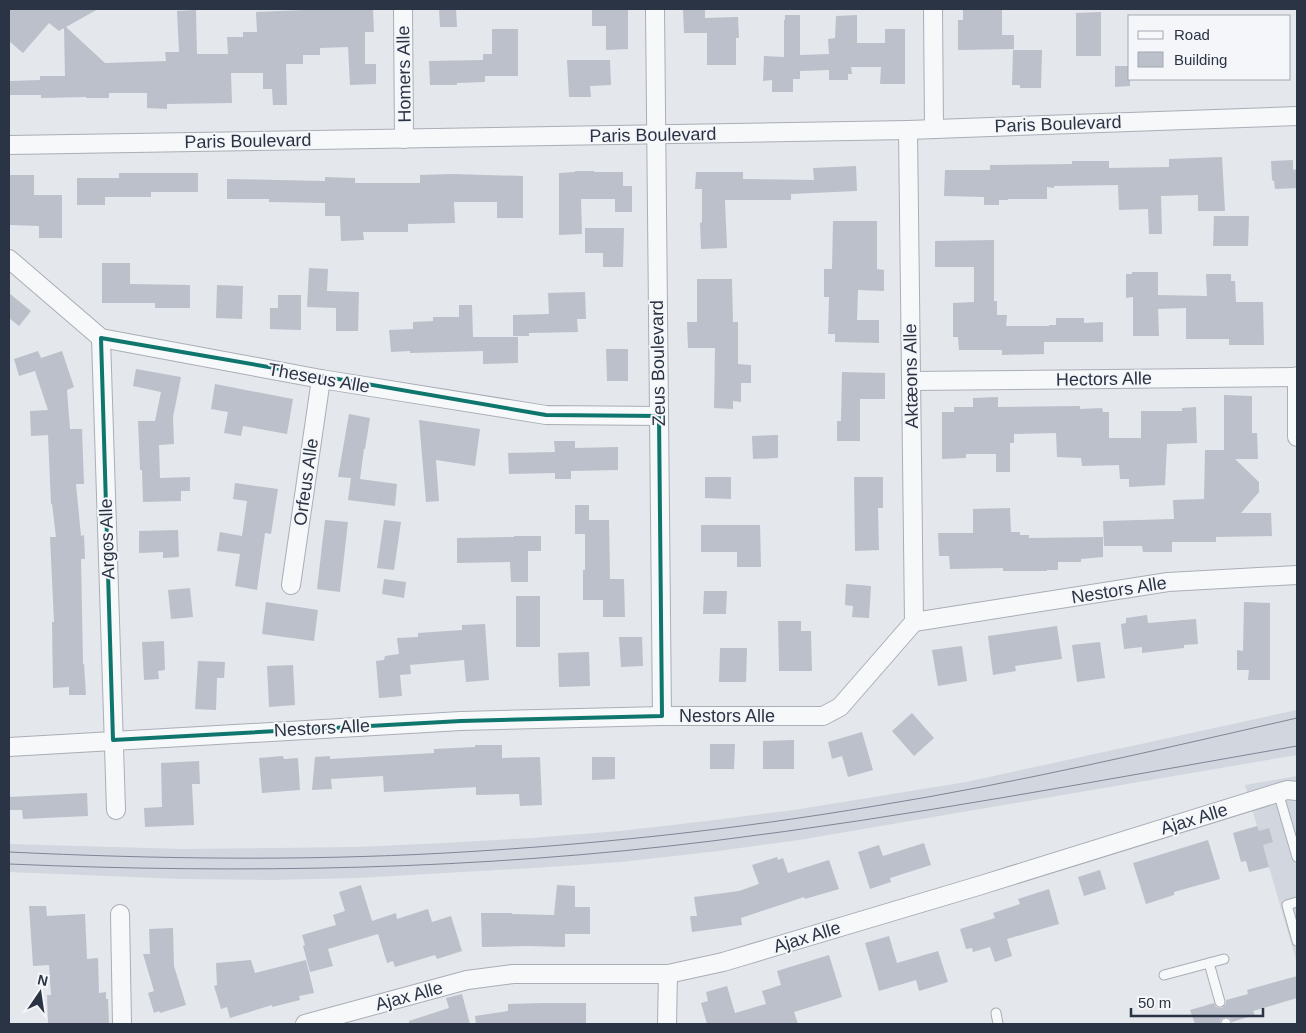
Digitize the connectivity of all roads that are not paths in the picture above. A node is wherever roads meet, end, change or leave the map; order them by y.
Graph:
1 (403, 9) edge
2 (654, 9) edge
3 (933, 9) edge
4 (1297, 116) edge
5 (934, 128) junction
6 (908, 130) junction
7 (656, 135) junction
8 (404, 139) junction
9 (9, 145) edge
10 (9, 259) edge
11 (101, 338) junction
12 (1297, 376) edge
13 (321, 379) junction
14 (911, 381) junction
15 (659, 416) junction
16 (1297, 437) edge
17 (1297, 575) edge
18 (291, 584) dead end
19 (914, 622) junction
20 (662, 716) junction
21 (114, 740) junction
22 (9, 747) edge
23 (1297, 791) edge
24 (1278, 792) junction
25 (116, 810) dead end
26 (1297, 857) edge
27 (1297, 902) edge
28 (120, 914) dead end
29 (1297, 941) edge
30 (1224, 959) dead end
31 (1209, 963) junction
32 (668, 974) junction
33 (1164, 975) dead end
34 (1220, 1002) dead end
35 (996, 1014) dead end
36 (122, 1024) edge
37 (305, 1024) edge
38 (667, 1024) edge
39 (998, 1024) edge

1 - 8 street, Homers Alle
2 - 7 street, Zeus Boulevard
3 - 5 street
4 - 5 street, Paris Boulevard
5 - 6 street, Paris Boulevard
6 - 7 street, Paris Boulevard
6 - 14 street, Aktæons Alle
7 - 8 street, Paris Boulevard
7 - 15 street, Zeus Boulevard
8 - 9 street, Paris Boulevard
10 - 11 street
11 - 13 street, Theseus Alle
11 - 21 street, Argos Alle
12 - 14 street, Hectors Alle
12 - 16 street
13 - 15 street, Theseus Alle
13 - 18 street, Orfeus Alle
14 - 19 street, Aktæons Alle
15 - 20 street, Zeus Boulevard
17 - 19 street, Nestors Alle
19 - 20 street, Nestors Alle
20 - 21 street, Nestors Alle
21 - 22 street, Nestors Alle
21 - 25 street
23 - 24 street, Ajax Alle
24 - 26 lane
24 - 32 street, Ajax Alle
27 - 29 lane
28 - 36 street
30 - 31 lane
31 - 33 lane
31 - 34 lane
32 - 37 street, Ajax Alle
32 - 38 street
35 - 39 lane

